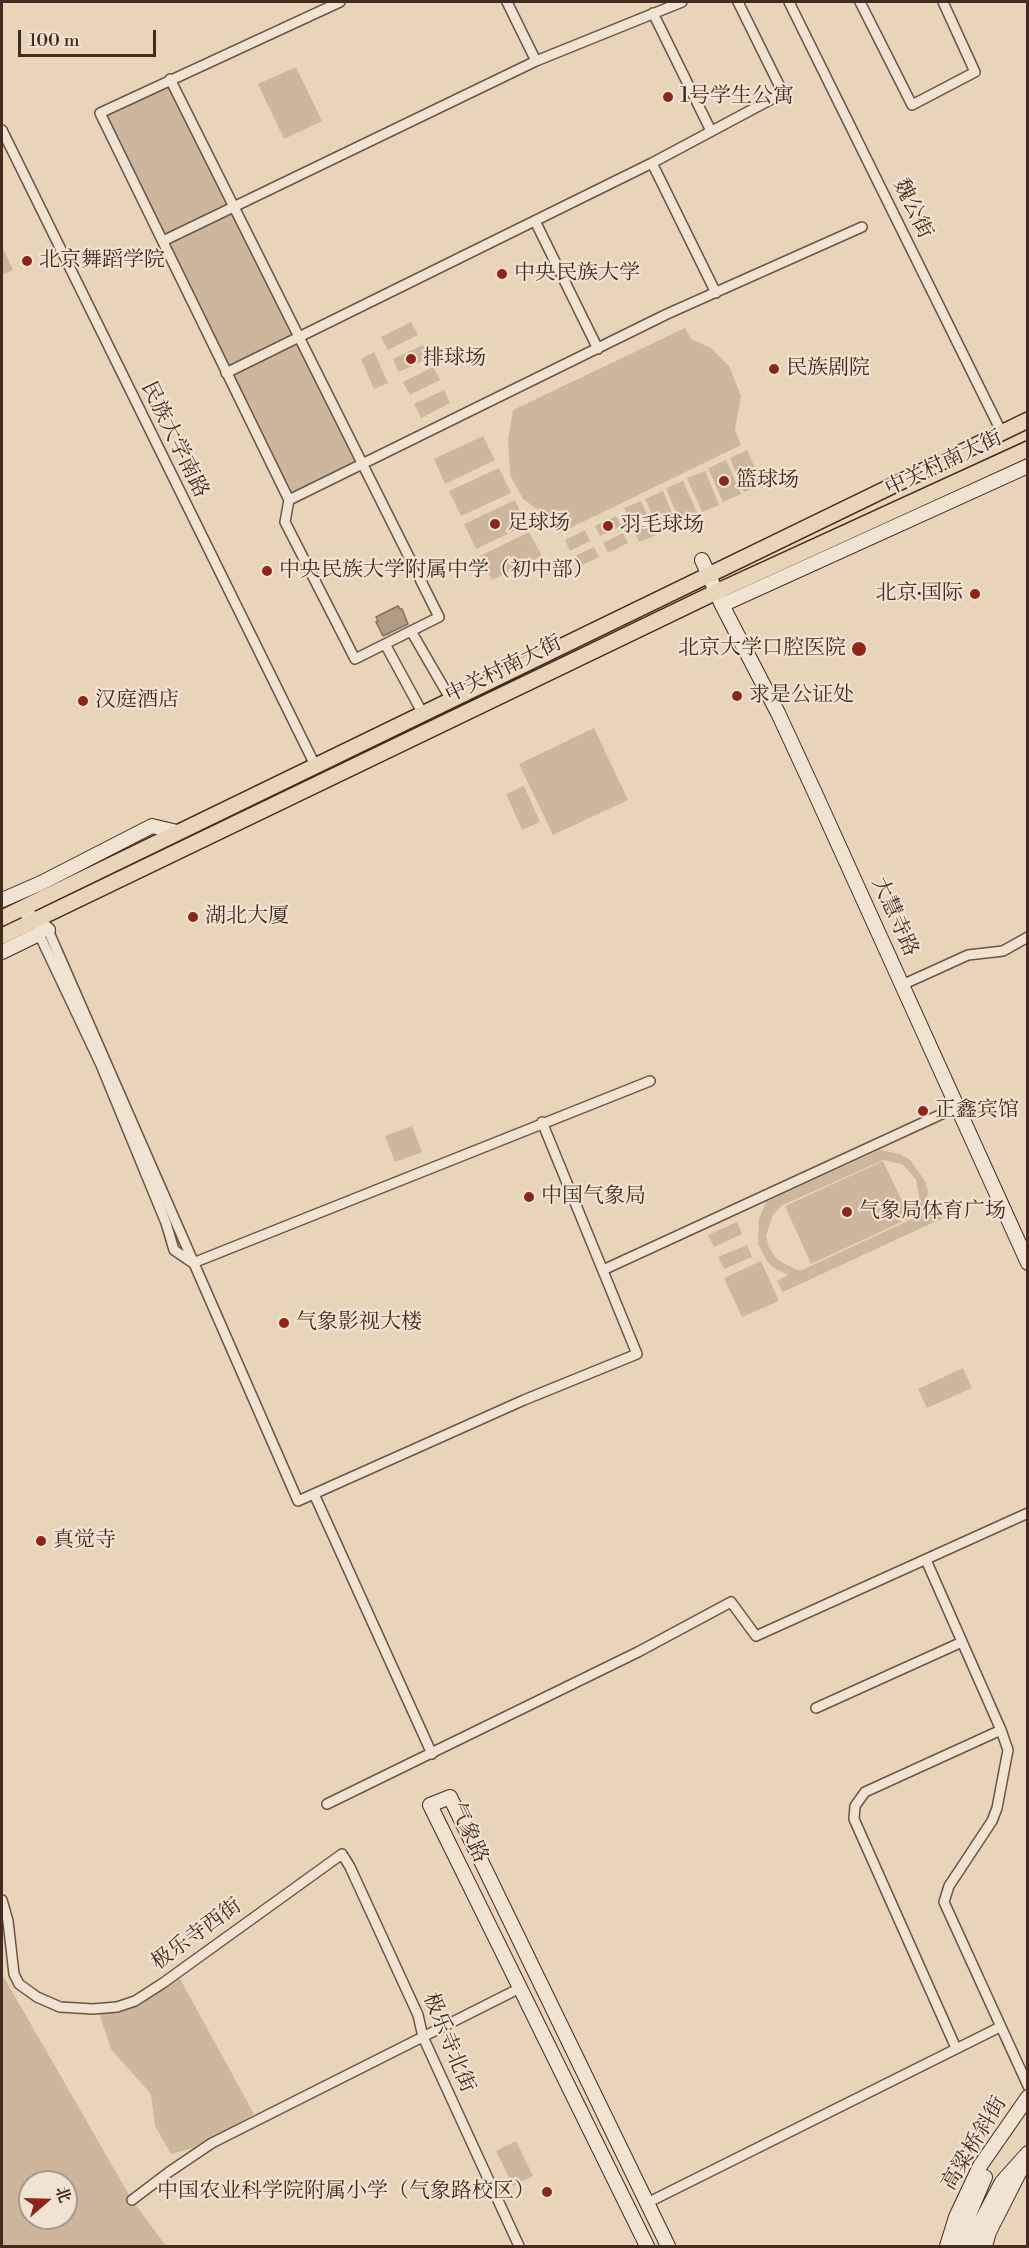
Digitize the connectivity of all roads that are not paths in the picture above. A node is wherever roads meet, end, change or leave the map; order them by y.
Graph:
1 (340, 2) edge
2 (507, 2) edge
3 (682, 2) edge
4 (738, 2) edge
5 (789, 2) edge
6 (860, 2) edge
7 (943, 2) edge
8 (653, 13) junction
9 (536, 61) junction
10 (170, 79) junction
11 (2, 130) edge
12 (711, 131) junction
13 (652, 163) junction
14 (233, 207) junction
15 (535, 221) junction
16 (862, 227) dead end
17 (163, 241) junction
18 (716, 293) junction
19 (298, 337) junction
20 (598, 348) junction
21 (226, 373) junction
22 (1028, 420) edge
23 (1002, 433) junction
24 (1028, 449) edge
25 (362, 464) junction
26 (1028, 466) edge
27 (290, 500) junction
28 (702, 560) dead end
29 (709, 576) junction
30 (719, 598) junction
31 (411, 631) junction
32 (385, 644) junction
33 (452, 700) junction
34 (423, 714) junction
35 (315, 765) junction
36 (177, 832) junction
37 (3, 895) edge
38 (7, 914) edge
39 (36, 927) junction
40 (2, 936) edge
41 (1028, 937) edge
42 (2, 952) edge
43 (902, 985) junction
44 (650, 1081) dead end
45 (957, 1107) junction
46 (542, 1122) junction
47 (193, 1263) junction
48 (1028, 1263) edge
49 (603, 1270) junction
50 (314, 1494) junction
51 (1028, 1513) edge
52 (926, 1560) junction
53 (962, 1641) junction
54 (816, 1708) dead end
55 (1001, 1730) junction
56 (432, 1754) junction
57 (327, 1804) dead end
58 (342, 1854) joint
59 (495, 1890) junction
60 (476, 1899) junction
61 (2, 1900) edge
62 (520, 1988) junction
63 (1000, 2026) junction
64 (423, 2037) junction
65 (956, 2049) junction
66 (1028, 2086) edge
67 (1028, 2097) edge
68 (1005, 2131) junction
69 (1028, 2155) edge
70 (132, 2200) dead end
71 (647, 2203) junction
72 (642, 2245) edge
73 (519, 2247) edge
74 (668, 2247) edge
75 (947, 2247) edge
76 (958, 2247) edge
77 (972, 2247) edge
78 (985, 2247) edge

1 - 10 street
2 - 9 street
3 - 8 street
4 - 12 street
5 - 23 street, 魏公街
6 - 7 street
8 - 9 street
8 - 12 street
9 - 14 street
10 - 14 street
10 - 17 street
11 - 35 street, 民族大学南路
12 - 13 street
13 - 15 street
13 - 18 street
14 - 17 street
14 - 19 street
15 - 19 street
15 - 20 street
16 - 18 street
17 - 21 street
18 - 20 street
19 - 21 street
19 - 25 street
20 - 25 street
21 - 27 street
22 - 23 main road, 中关村南大街
23 - 29 main road, 中关村南大街
24 - 30 main road, 中关村南大街
25 - 27 street
25 - 31 street
26 - 30 street, 中关村南大街
27 - 32 street
28 - 29 street, 大慧寺路
29 - 30 street, 大慧寺路
29 - 33 main road, 中关村南大街
30 - 39 main road, 中关村南大街
30 - 43 street, 大慧寺路
31 - 32 street
31 - 33 street
32 - 34 street
33 - 34 main road, 中关村南大街
34 - 35 main road, 中关村南大街
35 - 36 main road, 中关村南大街
36 - 37 street
36 - 38 main road, 中关村南大街
37 - 38 street
38 - 39 street
39 - 40 main road, 中关村南大街
39 - 42 street, 中关村南大街
39 - 47 street
41 - 43 street
43 - 45 street, 大慧寺路
44 - 46 street
45 - 48 street, 大慧寺路
45 - 49 street
46 - 47 street
46 - 49 street
47 - 50 street
49 - 50 street
50 - 56 street
51 - 52 street
52 - 53 street
52 - 56 street
53 - 54 street
53 - 55 street
55 - 63 street
55 - 65 street
56 - 57 street
58 - 61 street, 极乐寺西街
58 - 64 street, 极乐寺北街
59 - 60 street
59 - 60 street, 气象路
59 - 71 street, 气象路
60 - 62 street, 气象路
62 - 64 street
62 - 72 street, 气象路
63 - 65 street
63 - 66 street
64 - 70 street
64 - 73 street, 极乐寺北街
65 - 71 street
67 - 68 street, 高粱桥斜街
68 - 75 street, 高粱桥斜街
68 - 76 street
69 - 77 street
69 - 78 street
71 - 74 street, 气象路

